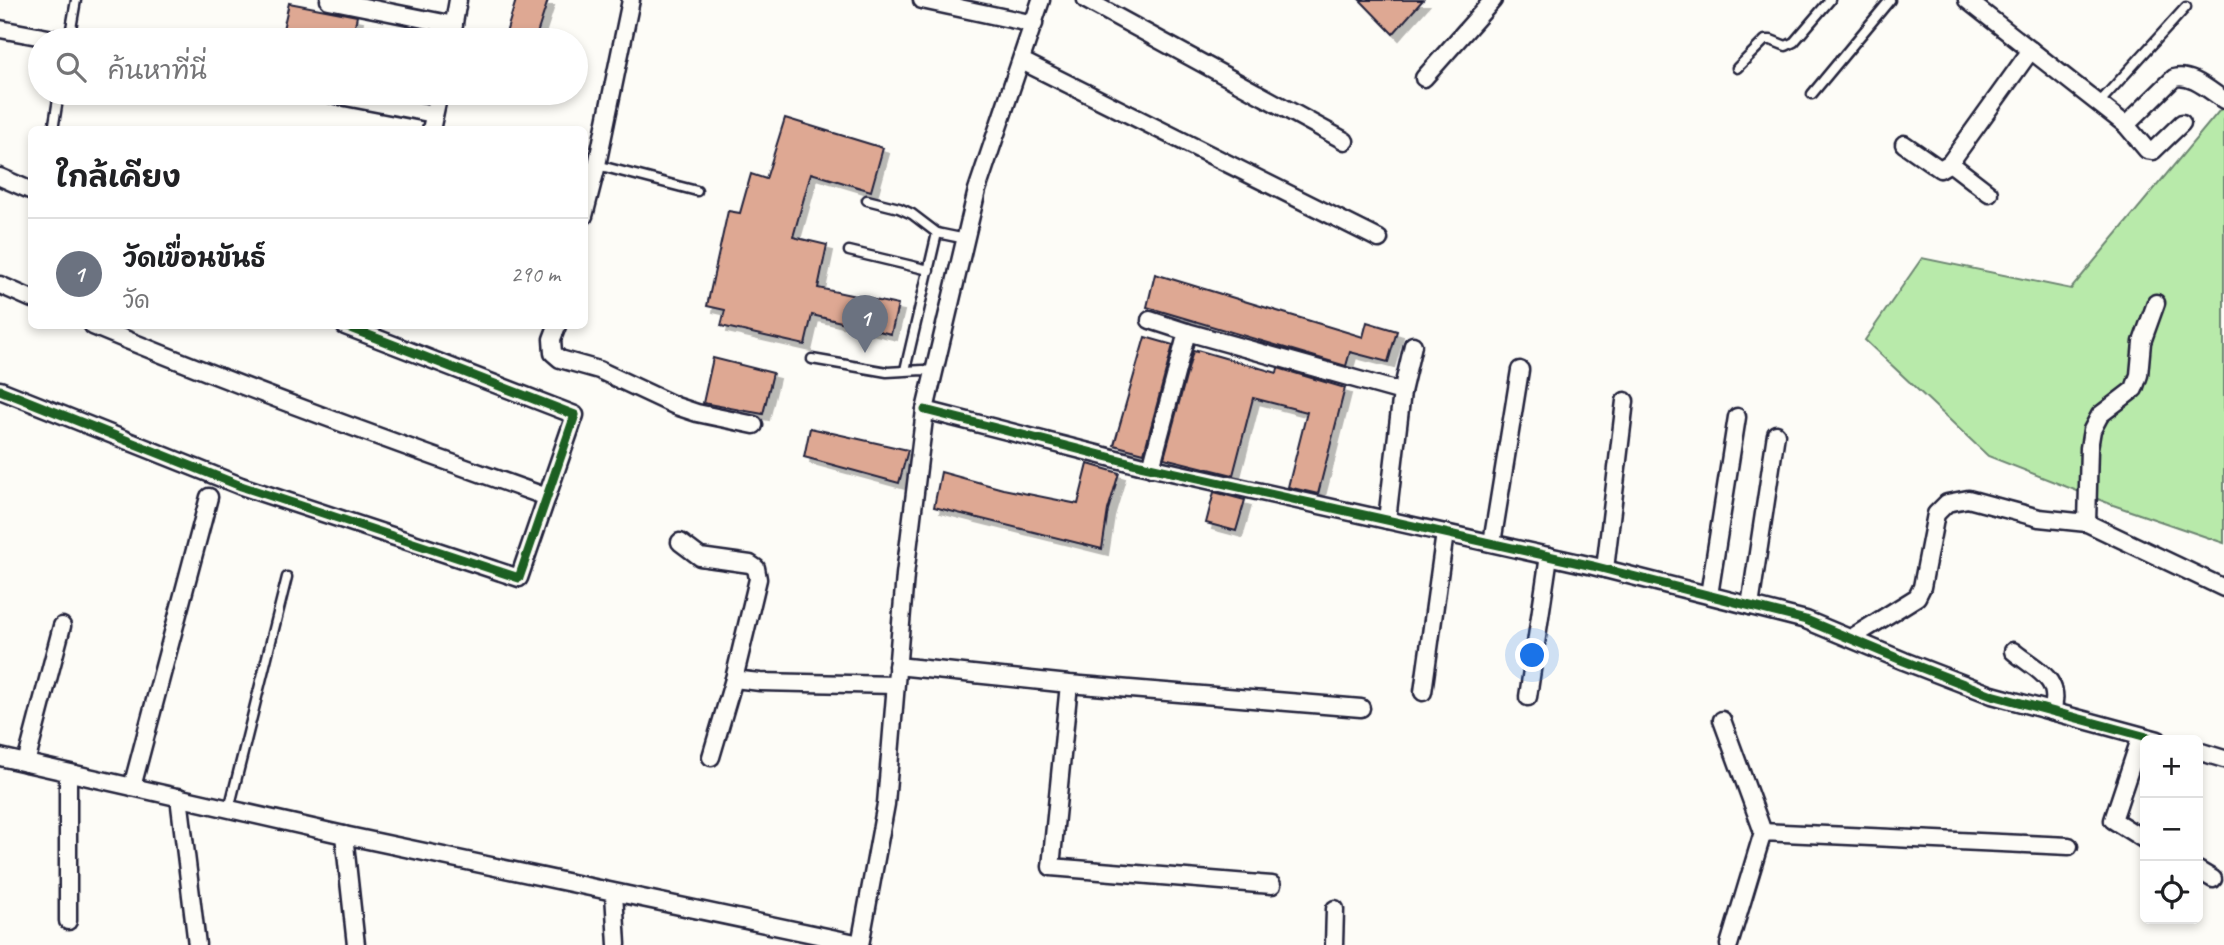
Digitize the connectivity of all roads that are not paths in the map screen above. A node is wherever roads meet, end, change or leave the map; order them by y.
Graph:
1 (76, 0) edge
2 (329, 0) edge
3 (458, 0) edge
4 (631, 0) edge
5 (922, 0) edge
6 (1041, 0) edge
7 (1086, 0) edge
8 (1493, 0) edge
9 (1830, 0) edge
10 (1890, 0) edge
11 (1967, 0) edge
12 (2186, 7) dead end
13 (1034, 24) junction
14 (71, 28) edge
15 (437, 28) edge
16 (453, 28) edge
17 (0, 29) edge
18 (28, 34) edge
19 (2031, 50) junction
20 (1022, 61) junction
21 (1737, 68) dead end
22 (1424, 78) dead end
23 (1812, 94) dead end
24 (2224, 100) edge
25 (2099, 103) junction
26 (58, 105) edge
27 (370, 105) edge
28 (433, 122) edge
29 (2182, 123) dead end
30 (2126, 125) junction
31 (54, 126) edge
32 (1345, 141) dead end
33 (1905, 144) dead end
34 (1950, 163) junction
35 (597, 165) junction
36 (0, 177) edge
37 (28, 189) edge
38 (697, 191) dead end
39 (1989, 193) dead end
40 (588, 200) edge
41 (867, 200) dead end
42 (937, 233) junction
43 (966, 239) junction
44 (1379, 239) dead end
45 (849, 251) dead end
46 (929, 270) junction
47 (0, 285) edge
48 (28, 297) edge
49 (2156, 303) dead end
50 (1150, 320) dead end
51 (100, 329) edge
52 (353, 329) edge
53 (556, 329) edge
54 (1186, 332) junction
55 (1413, 345) dead end
56 (812, 359) dead end
57 (905, 370) junction
58 (1520, 370) dead end
59 (934, 372) junction
60 (0, 390) edge
61 (1402, 392) junction
62 (1625, 401) dead end
63 (925, 410) junction
64 (1737, 417) dead end
65 (754, 425) dead end
66 (1776, 434) dead end
67 (1151, 468) junction
68 (209, 497) dead end
69 (547, 497) junction
70 (1387, 520) junction
71 (2087, 523) junction
72 (1446, 533) junction
73 (680, 542) dead end
74 (1492, 543) junction
75 (1549, 556) junction
76 (1605, 569) junction
77 (287, 577) dead end
78 (2224, 588) edge
79 (1709, 595) junction
80 (1751, 606) junction
81 (62, 626) dead end
82 (1852, 638) junction
83 (2013, 652) dead end
84 (897, 666) junction
85 (734, 679) junction
86 (1069, 684) junction
87 (894, 685) junction
88 (1423, 692) dead end
89 (1528, 697) dead end
90 (1361, 708) dead end
91 (2052, 711) junction
92 (1722, 720) dead end
93 (2140, 736) edge
94 (2140, 739) edge
95 (2203, 753) edge
96 (0, 757) edge
97 (711, 757) dead end
98 (2224, 759) edge
99 (26, 764) junction
100 (68, 773) junction
101 (132, 787) junction
102 (179, 797) junction
103 (229, 808) junction
104 (1763, 832) junction
105 (344, 835) junction
106 (2140, 837) edge
107 (2069, 846) dead end
108 (2203, 873) edge
109 (2213, 879) dead end
110 (1272, 886) dead end
111 (614, 893) junction
112 (1335, 909) dead end
113 (68, 921) dead end
114 (197, 945) edge
115 (356, 945) edge
116 (617, 945) edge
117 (860, 945) edge
118 (1334, 945) edge
119 (1729, 945) edge

1 - 14 lane
2 - 15 street
3 - 16 street
4 - 35 street
5 - 13 street
6 - 13 street
7 - 32 street
8 - 22 street
9 - 21 lane
10 - 23 lane
11 - 19 street
12 - 25 lane
13 - 20 street
17 - 18 street
19 - 25 street
19 - 34 street
20 - 43 street
20 - 44 street
24 - 30 street
25 - 30 street
26 - 31 lane
27 - 28 street
29 - 30 street
33 - 34 street
34 - 39 street
35 - 38 lane
35 - 40 street
36 - 37 street
41 - 42 lane
42 - 43 lane
42 - 46 lane
43 - 59 street
45 - 46 lane
46 - 57 lane
47 - 48 street
49 - 71 street
50 - 54 street
51 - 69 street
52 - 69 street
53 - 65 street
54 - 61 street
54 - 67 street
55 - 61 street
56 - 57 lane
57 - 59 lane
58 - 74 street
59 - 63 street
60 - 69 street
61 - 70 street
62 - 76 street
63 - 67 street
63 - 84 street
64 - 79 street
66 - 80 street
67 - 70 street
68 - 101 street
70 - 72 street
71 - 78 street
71 - 82 street
72 - 74 street
72 - 88 street
73 - 85 street
74 - 75 street
75 - 76 street
75 - 89 street
76 - 79 street
77 - 103 lane
79 - 80 street
80 - 82 street
81 - 99 street
82 - 91 street
83 - 91 street
84 - 86 street
84 - 87 street
85 - 87 street
85 - 97 street
86 - 90 street
86 - 110 street
87 - 117 street
91 - 93 street
92 - 104 street
94 - 106 street
95 - 98 street
96 - 99 street
99 - 100 street
100 - 101 street
100 - 113 street
101 - 102 street
102 - 103 street
102 - 114 street
103 - 105 street
104 - 107 street
104 - 119 street
105 - 111 street
105 - 115 street
108 - 109 street
111 - 116 street
111 - 117 street
112 - 118 street

